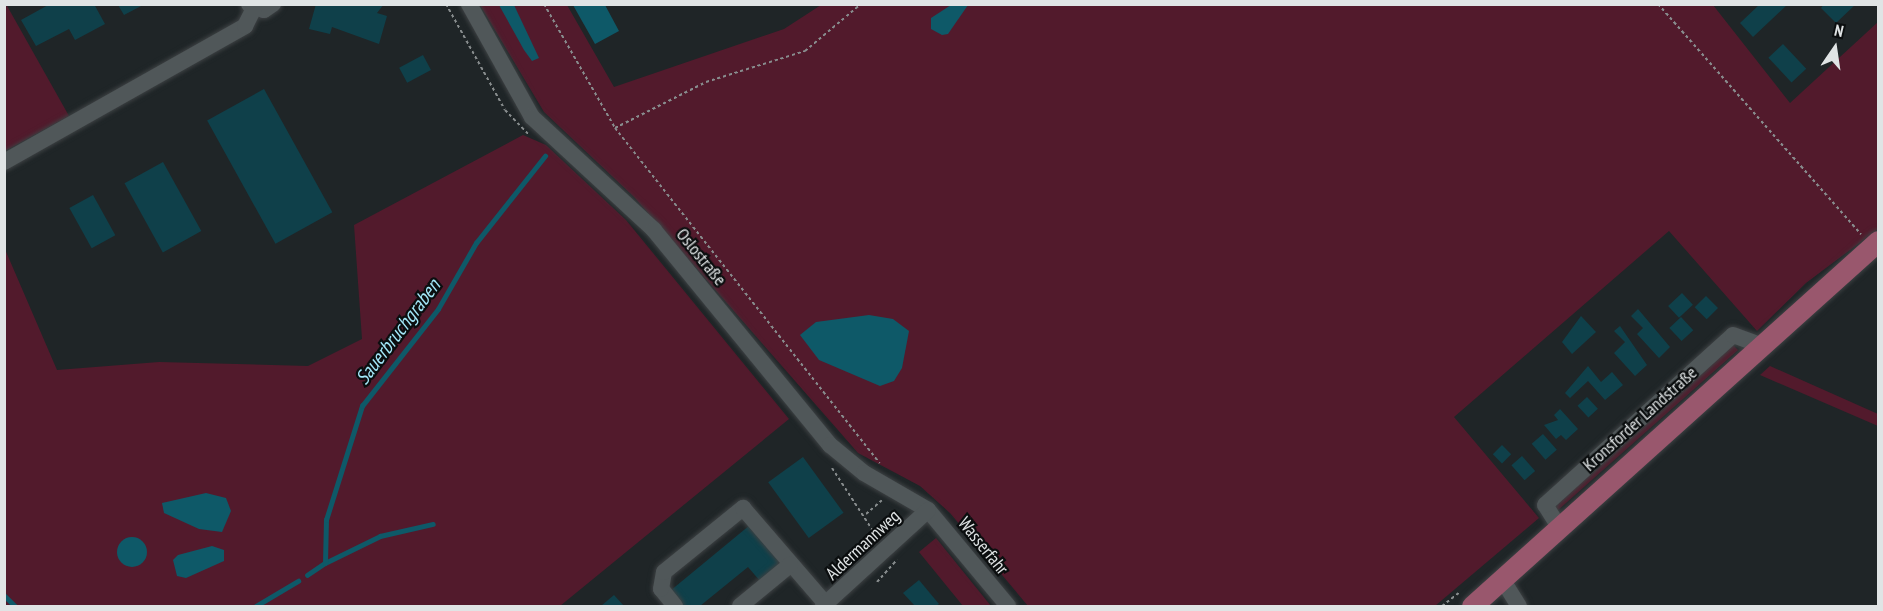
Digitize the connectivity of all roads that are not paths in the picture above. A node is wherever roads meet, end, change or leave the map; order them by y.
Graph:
1 (273, 4) edge
2 (469, 4) edge
3 (252, 6) edge
4 (4, 162) edge
5 (1875, 244) edge
6 (928, 510) junction
7 (790, 565) junction
8 (1502, 579) junction
9 (825, 605) edge
10 (675, 606) edge
11 (740, 606) edge
12 (1008, 606) edge
13 (1472, 606) edge
14 (1519, 606) edge

1 - 3 street
2 - 6 street, Oslostraße
3 - 4 street
5 - 8 main road, Kronsforder Landstraße
6 - 9 street, Aldermannweg
6 - 12 street, Wasserfahr
7 - 9 street
7 - 10 street
7 - 11 street
8 - 13 main road, Kronsforder Landstraße
8 - 14 street

